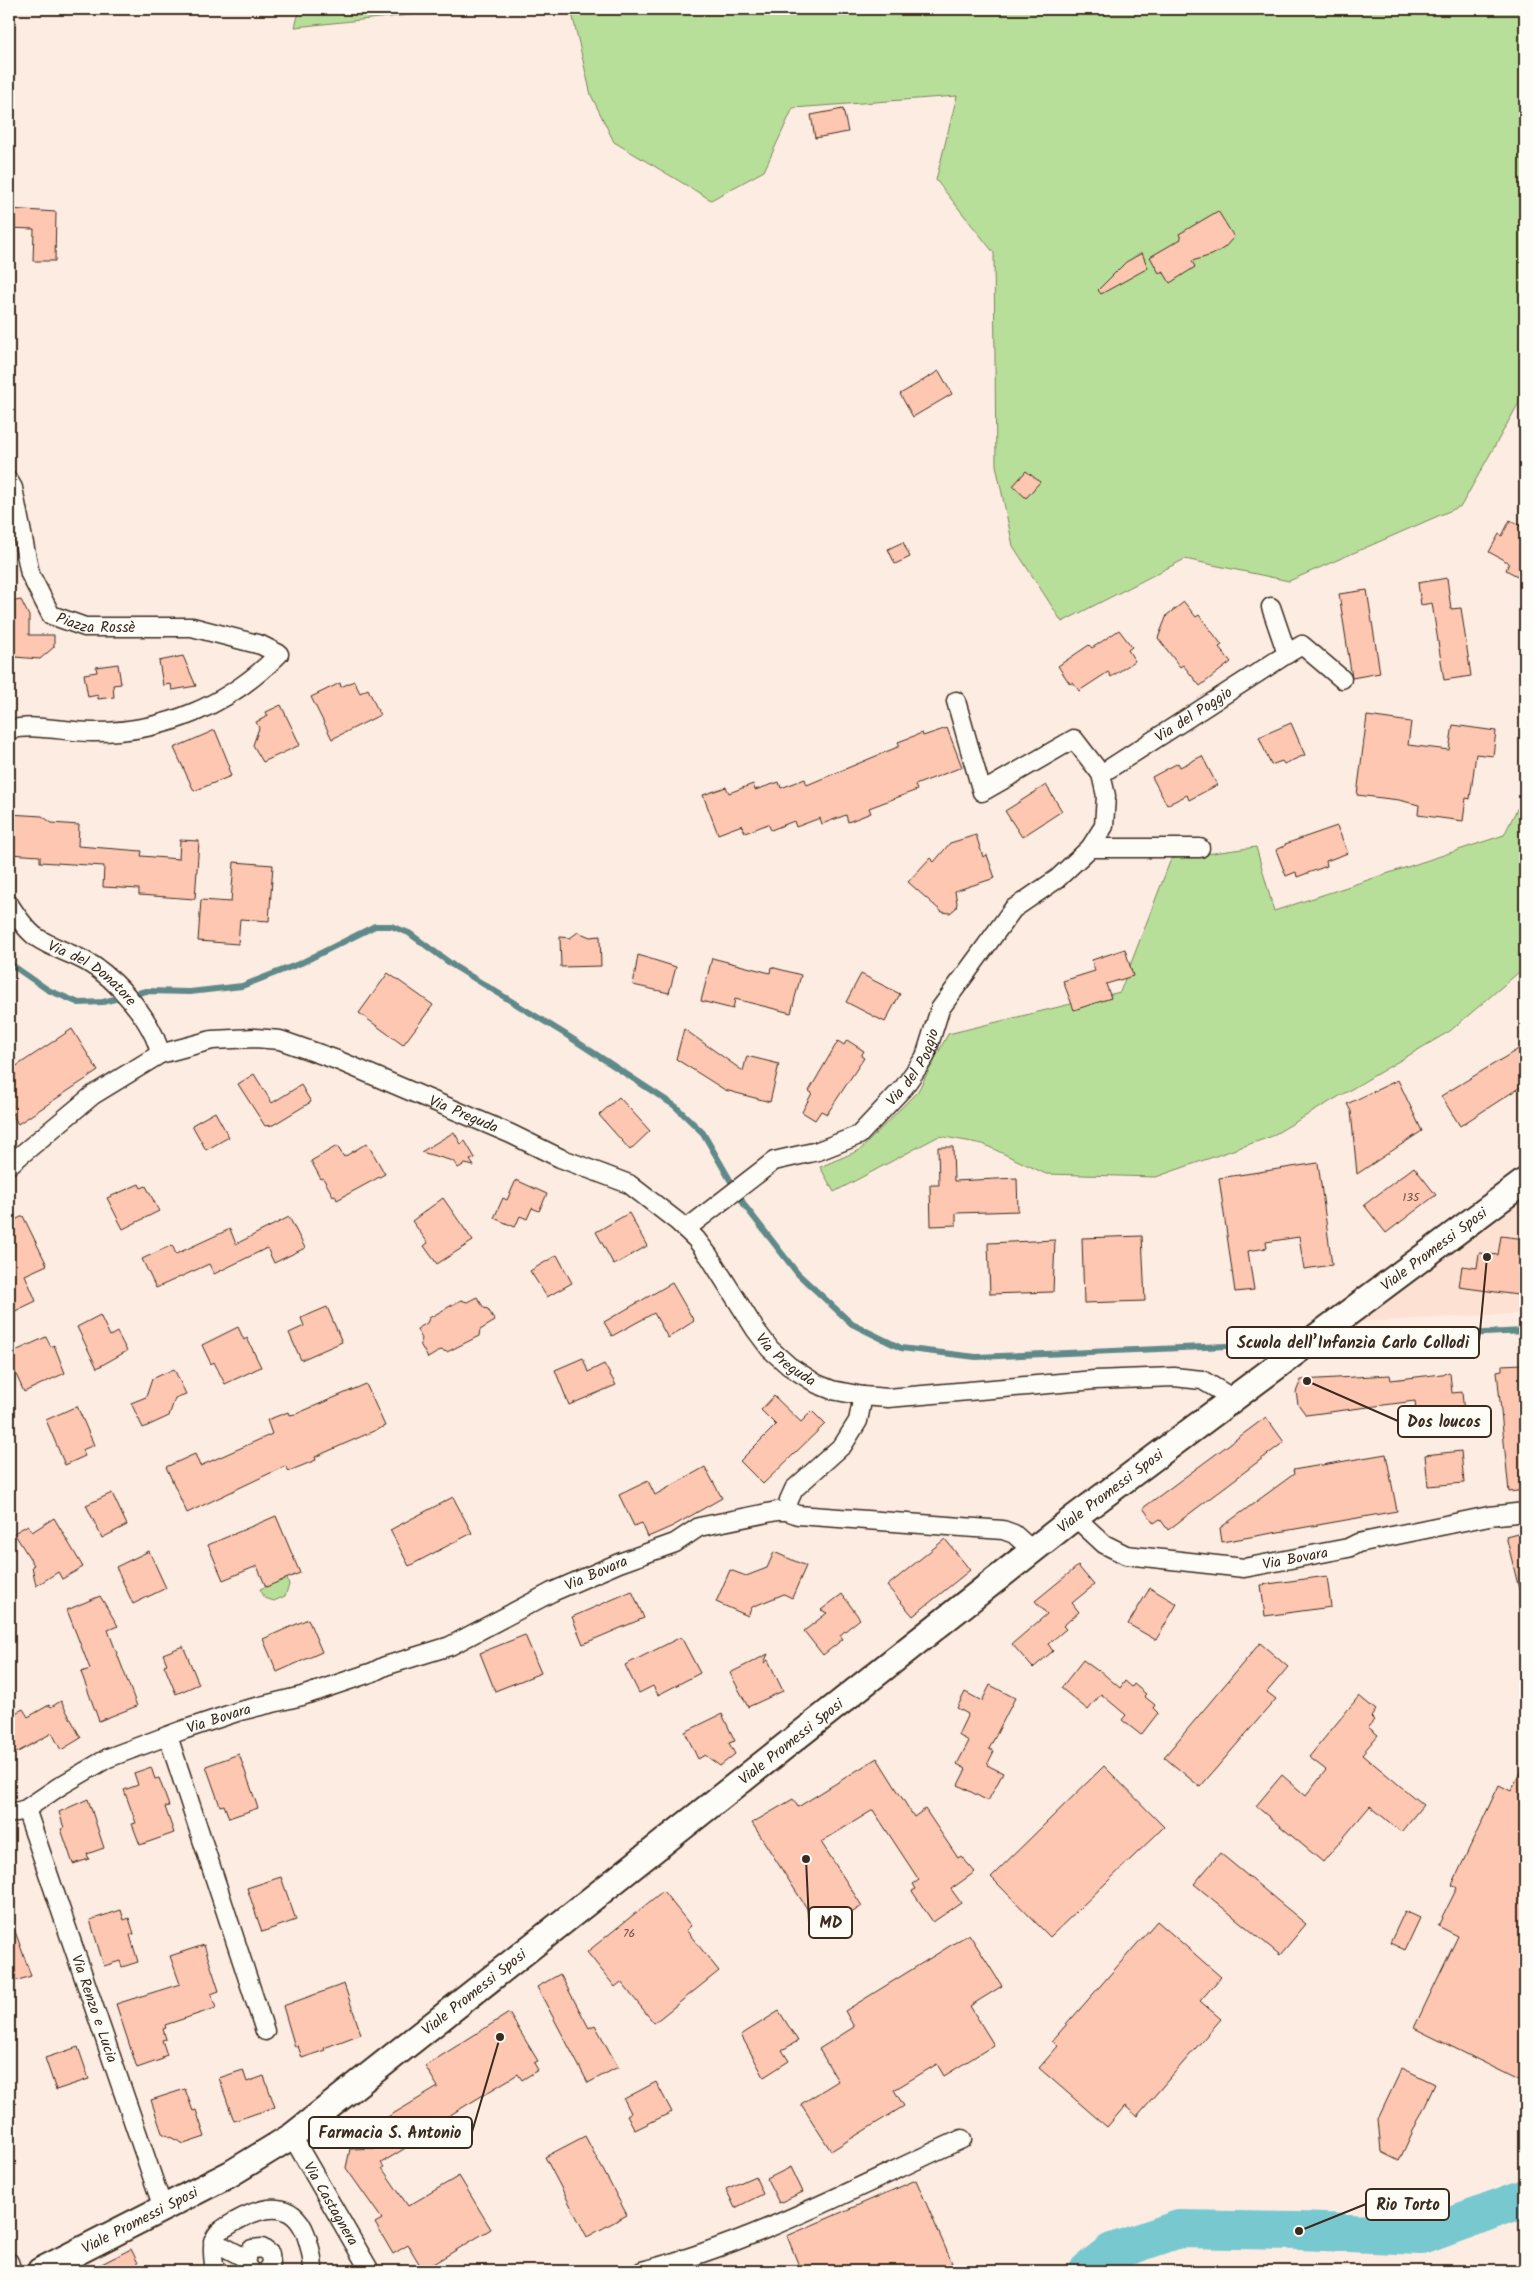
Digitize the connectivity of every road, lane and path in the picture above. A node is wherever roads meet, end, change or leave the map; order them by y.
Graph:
1 (9, 480) edge
2 (1271, 607) dead end
3 (1287, 654) junction
4 (1342, 679) dead end
5 (956, 701) dead end
6 (9, 730) edge
7 (1101, 774) junction
8 (1090, 848) junction
9 (1200, 848) dead end
10 (9, 904) edge
11 (160, 1054) junction
12 (9, 1165) edge
13 (1525, 1181) edge
14 (686, 1229) junction
15 (863, 1396) junction
16 (1232, 1401) junction
17 (787, 1511) junction
18 (1525, 1512) edge
19 (1075, 1517) junction
20 (1034, 1551) junction
21 (168, 1736) junction
22 (17, 1811) edge
23 (265, 2031) dead end
24 (292, 2136) junction
25 (962, 2139) dead end
26 (163, 2208) junction
27 (213, 2241) junction
28 (9, 2262) edge
29 (248, 2264) edge
30 (12, 2271) edge
31 (40, 2271) edge
32 (215, 2271) edge
33 (266, 2271) edge
34 (313, 2271) edge
35 (370, 2271) edge
36 (642, 2271) edge

1 - 6 street, Piazza Rossè
2 - 3 street
3 - 4 street, Via del Poggio
3 - 7 street, Via del Poggio
5 - 7 street, Via del Poggio
7 - 8 street, Via del Poggio
8 - 9 street
8 - 14 street, Via del Poggio
10 - 11 street, Via del Donatore
11 - 12 street, Via Preguda
11 - 14 street, Via Preguda
13 - 16 main road, Viale Promessi Sposi
14 - 15 street, Via Preguda
15 - 16 street, Via Preguda
15 - 17 street
16 - 19 main road, Viale Promessi Sposi
17 - 20 street, Via Bovara
17 - 21 street, Via Bovara
18 - 19 street, Via Bovara
19 - 20 main road, Viale Promessi Sposi
20 - 24 main road, Viale Promessi Sposi
21 - 22 street, Via Bovara
21 - 23 street, Via Bovara
22 - 26 street, Via Renzo e Lucia
24 - 26 main road, Viale Promessi Sposi
24 - 35 street, Via Castagnera
25 - 36 street
26 - 31 main road, Viale Promessi Sposi
27 - 29 street
27 - 32 street
27 - 34 street
28 - 30 street
29 - 33 street

